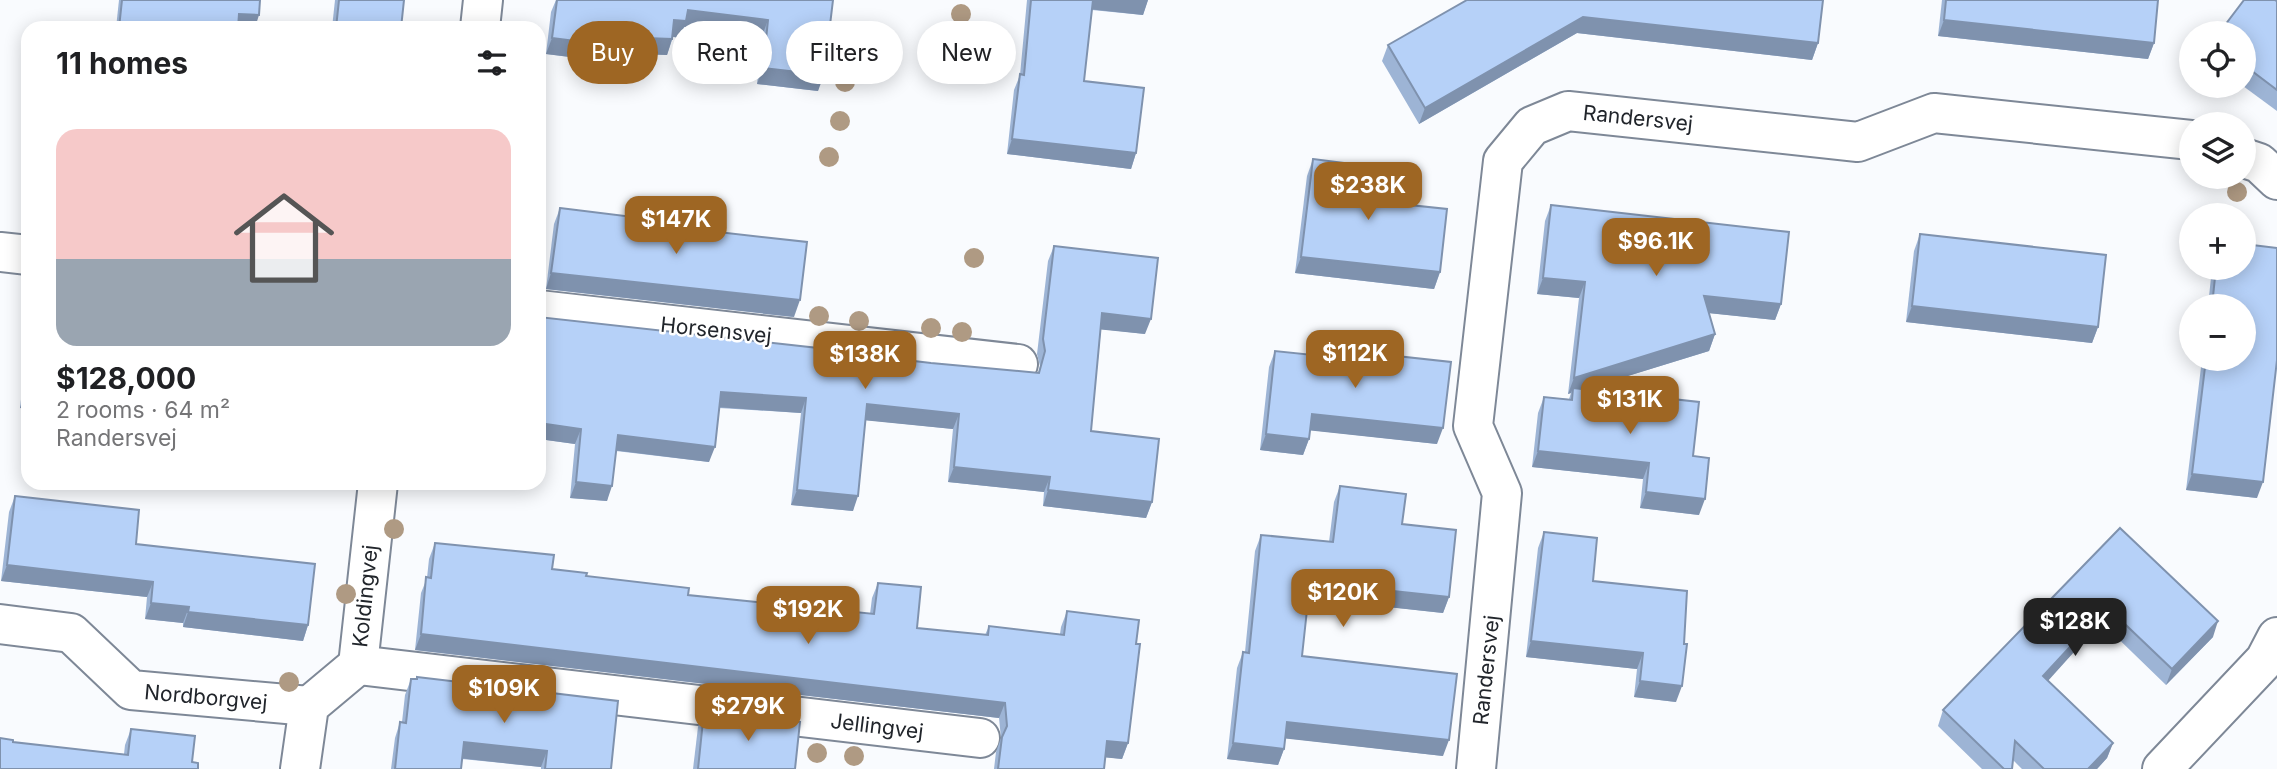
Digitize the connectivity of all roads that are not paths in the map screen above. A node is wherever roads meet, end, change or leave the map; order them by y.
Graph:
1 (483, 0) edge
2 (481, 21) edge
3 (2179, 139) edge
4 (2256, 162) edge
5 (2277, 180) edge
6 (0, 252) edge
7 (21, 254) edge
8 (546, 311) edge
9 (1018, 364) dead end
10 (377, 490) edge
11 (0, 624) edge
12 (2277, 637) edge
13 (358, 665) junction
14 (309, 706) junction
15 (980, 738) dead end
16 (300, 769) edge
17 (1476, 769) edge
18 (2162, 769) edge

1 - 2 street
3 - 17 street, Randersvej
4 - 5 street
6 - 7 street
8 - 9 street, Horsensvej
10 - 13 street, Koldingvej
11 - 14 street, Nordborgvej
12 - 18 street
13 - 14 street, Koldingvej
13 - 15 street, Jellingvej
14 - 16 street

